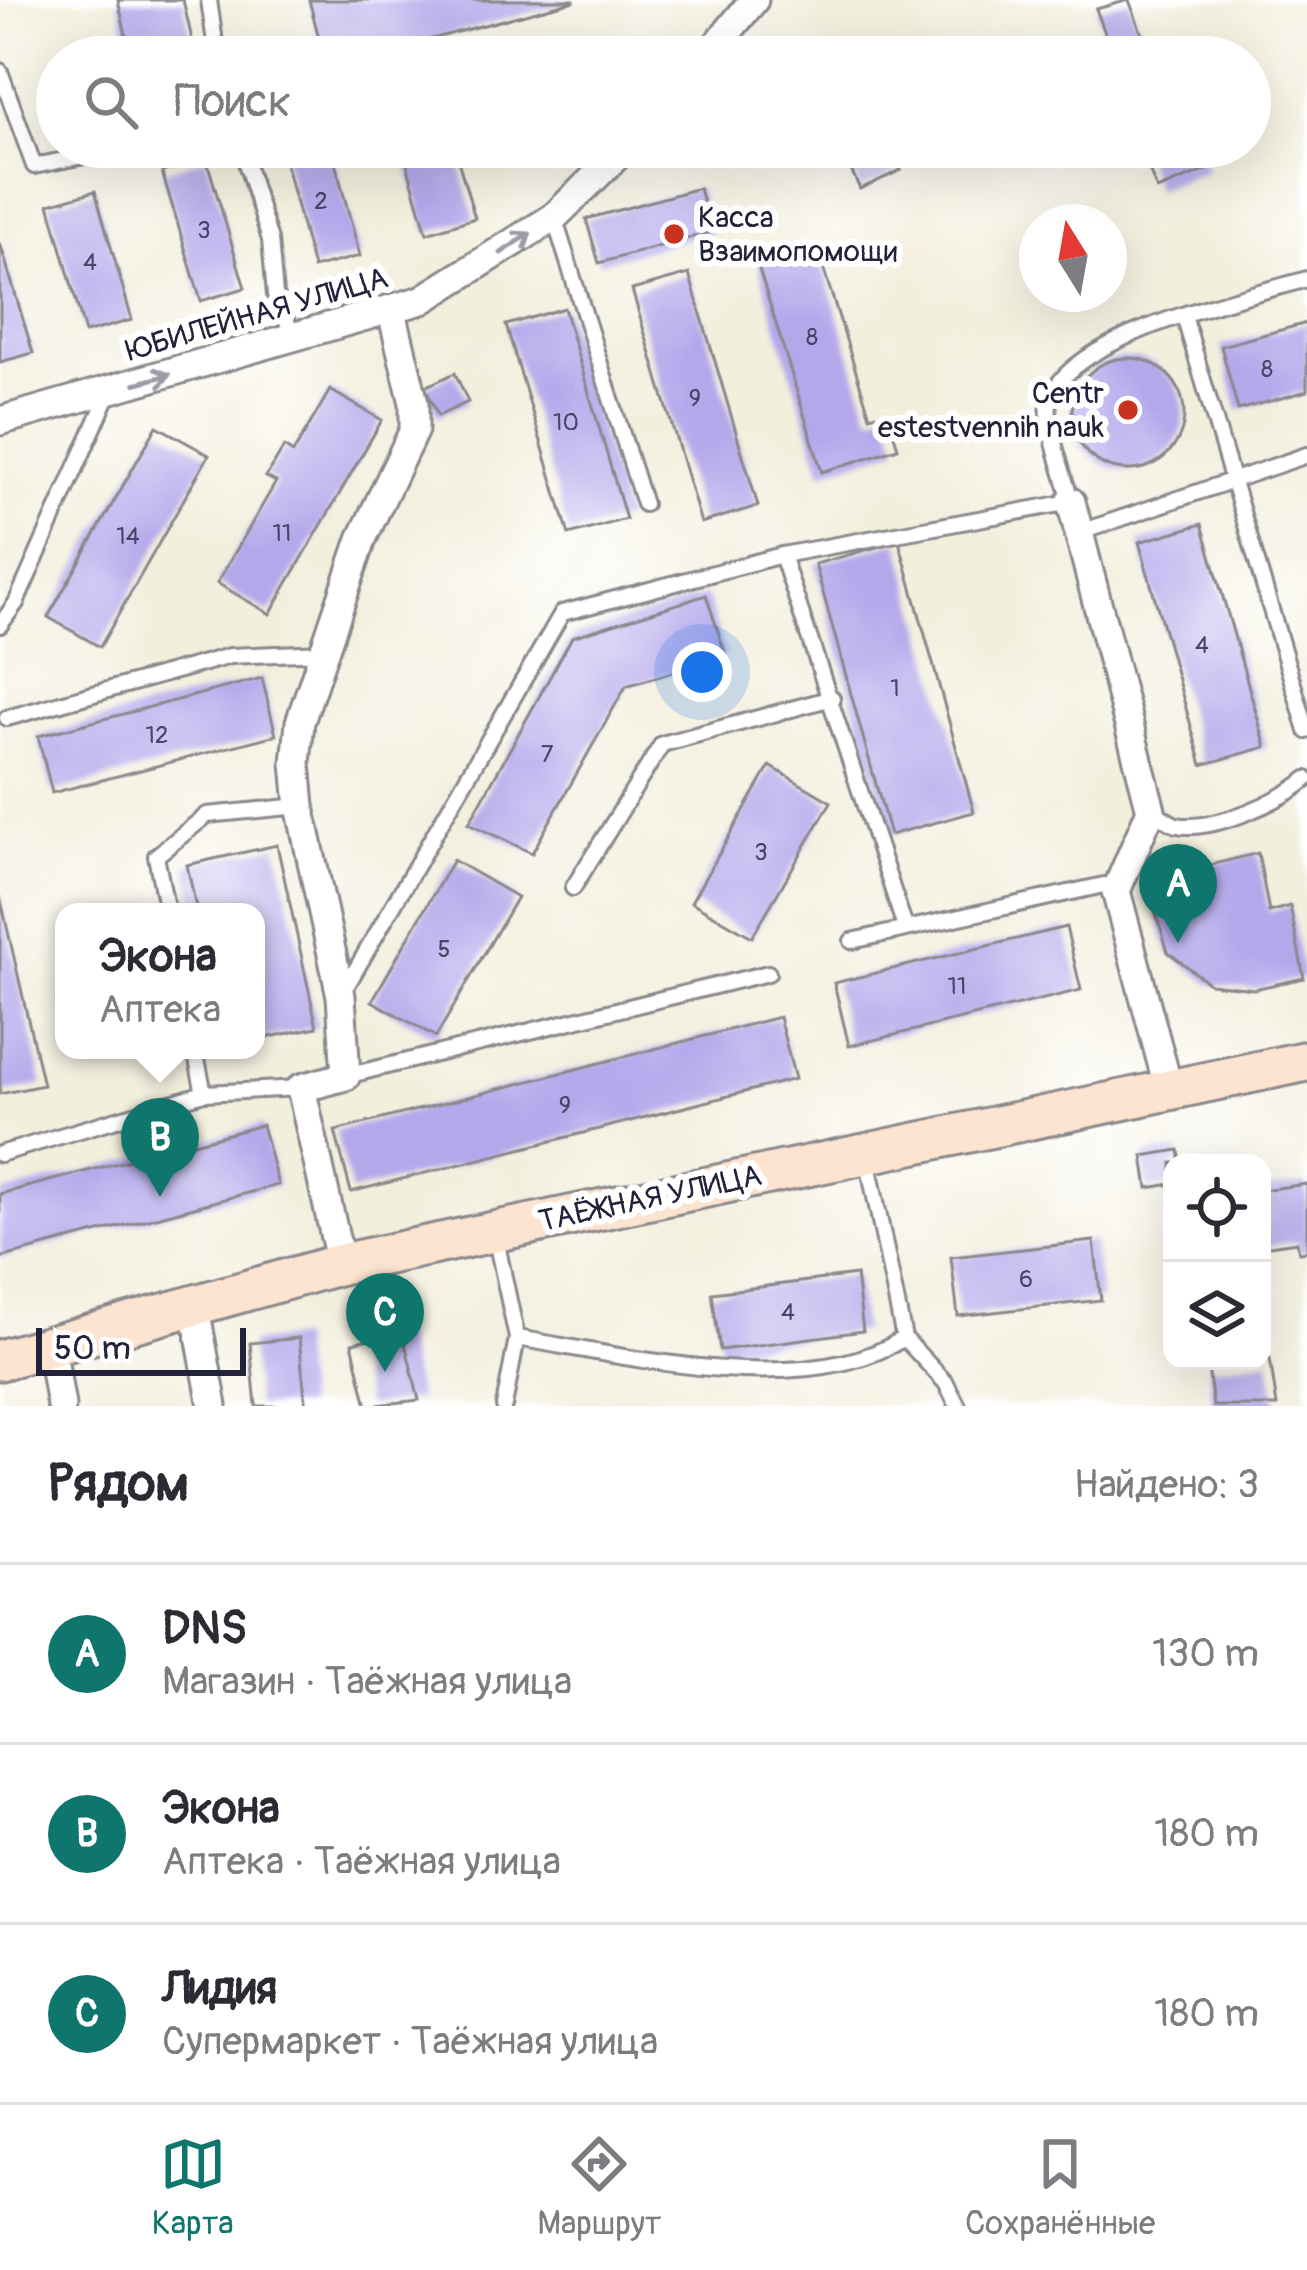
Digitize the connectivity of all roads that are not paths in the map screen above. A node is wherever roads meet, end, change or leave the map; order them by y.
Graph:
1 (209, 0) edge
2 (754, 0) edge
3 (214, 36) edge
4 (724, 36) edge
5 (0, 71) edge
6 (3, 95) edge
7 (36, 166) edge
8 (248, 168) edge
9 (605, 168) edge
10 (554, 218) junction
11 (1307, 279) edge
12 (392, 312) junction
13 (1184, 316) junction
14 (294, 339) junction
15 (110, 391) junction
16 (0, 421) edge
17 (1307, 455) edge
18 (1233, 478) junction
19 (1071, 502) junction
20 (644, 504) dead end
21 (1078, 533) junction
22 (782, 555) junction
23 (0, 625) edge
24 (325, 652) junction
25 (832, 698) junction
26 (7, 718) dead end
27 (1307, 731) edge
28 (1307, 779) edge
29 (300, 806) junction
30 (1151, 810) junction
31 (573, 888) dead end
32 (1116, 891) junction
33 (165, 903) edge
34 (904, 927) junction
35 (852, 941) dead end
36 (768, 973) dead end
37 (341, 997) junction
38 (197, 1059) edge
39 (1307, 1061) edge
40 (346, 1076) junction
41 (301, 1088) junction
42 (1168, 1090) junction
43 (204, 1093) junction
44 (0, 1154) edge
45 (866, 1154) junction
46 (494, 1230) junction
47 (341, 1264) junction
48 (195, 1308) junction
49 (517, 1338) junction
50 (904, 1338) junction
51 (51, 1346) junction
52 (0, 1360) edge
53 (61, 1406) edge
54 (213, 1406) edge
55 (504, 1406) edge
56 (958, 1406) edge

1 - 3 lane
2 - 4 street
5 - 6 lane
6 - 7 lane
8 - 14 lane
9 - 10 street, ЮБИЛЕЙНАЯ УЛИЦА
12 -> 10 street, ЮБИЛЕЙНАЯ УЛИЦА
10 - 20 lane
11 - 13 lane
12 - 14 street, ЮБИЛЕЙНАЯ УЛИЦА
12 - 24 street
13 - 18 lane
13 - 19 lane
15 -> 14 street, ЮБИЛЕЙНАЯ УЛИЦА
15 - 16 street, ЮБИЛЕЙНАЯ УЛИЦА
15 - 23 lane
17 - 18 lane
18 - 21 lane
18 - 27 lane
19 - 21 street
19 - 22 lane
21 - 30 street
22 - 25 lane
22 - 37 lane
24 - 26 lane
24 - 29 street
25 - 31 lane
25 - 34 lane
28 - 30 lane
29 - 33 lane
29 - 37 street
30 - 32 street
32 - 34 lane
32 - 42 street
34 - 35 lane
36 - 40 lane
37 - 40 street
38 - 43 lane
39 - 42 main road, ТАЁЖНАЯ УЛИЦА
40 - 41 street
41 - 43 lane
41 - 47 street
42 - 45 main road, ТАЁЖНАЯ УЛИЦА
43 - 44 lane
45 - 46 main road, ТАЁЖНАЯ УЛИЦА
45 - 50 lane
46 - 47 main road, ТАЁЖНАЯ УЛИЦА
46 - 49 lane
47 - 48 main road, ТАЁЖНАЯ УЛИЦА
48 - 51 main road, ТАЁЖНАЯ УЛИЦА
48 - 54 street
49 - 50 lane
49 - 55 lane
50 - 56 lane
51 - 52 main road, ТАЁЖНАЯ УЛИЦА
51 - 53 street

